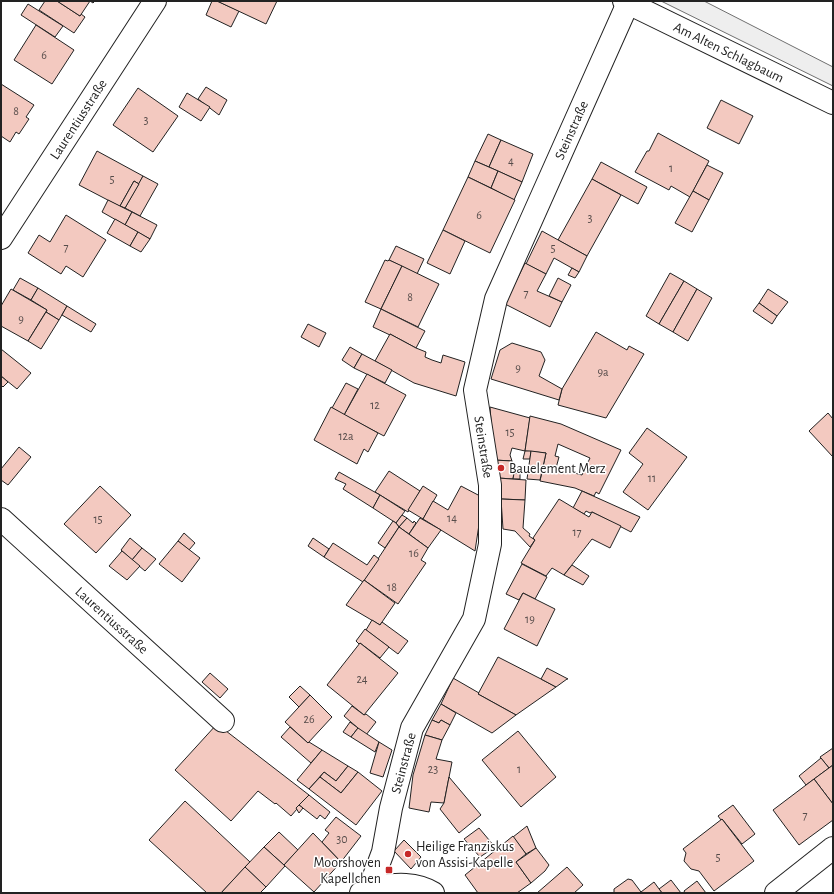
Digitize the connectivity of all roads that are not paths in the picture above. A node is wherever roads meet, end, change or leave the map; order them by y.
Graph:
1 (155, 1) edge
2 (626, 2) edge
3 (833, 103) edge
4 (1, 238) edge
5 (1, 519) edge
6 (223, 721) dead end
7 (833, 848) edge
8 (365, 890) edge
9 (433, 893) edge
10 (776, 893) edge

1 - 4 street, Laurentiusstraße
2 - 3 street, Am Alten Schlagbaum
2 - 8 street, Steinstraße
5 - 6 street, Laurentiusstraße
7 - 10 street
8 - 9 street

